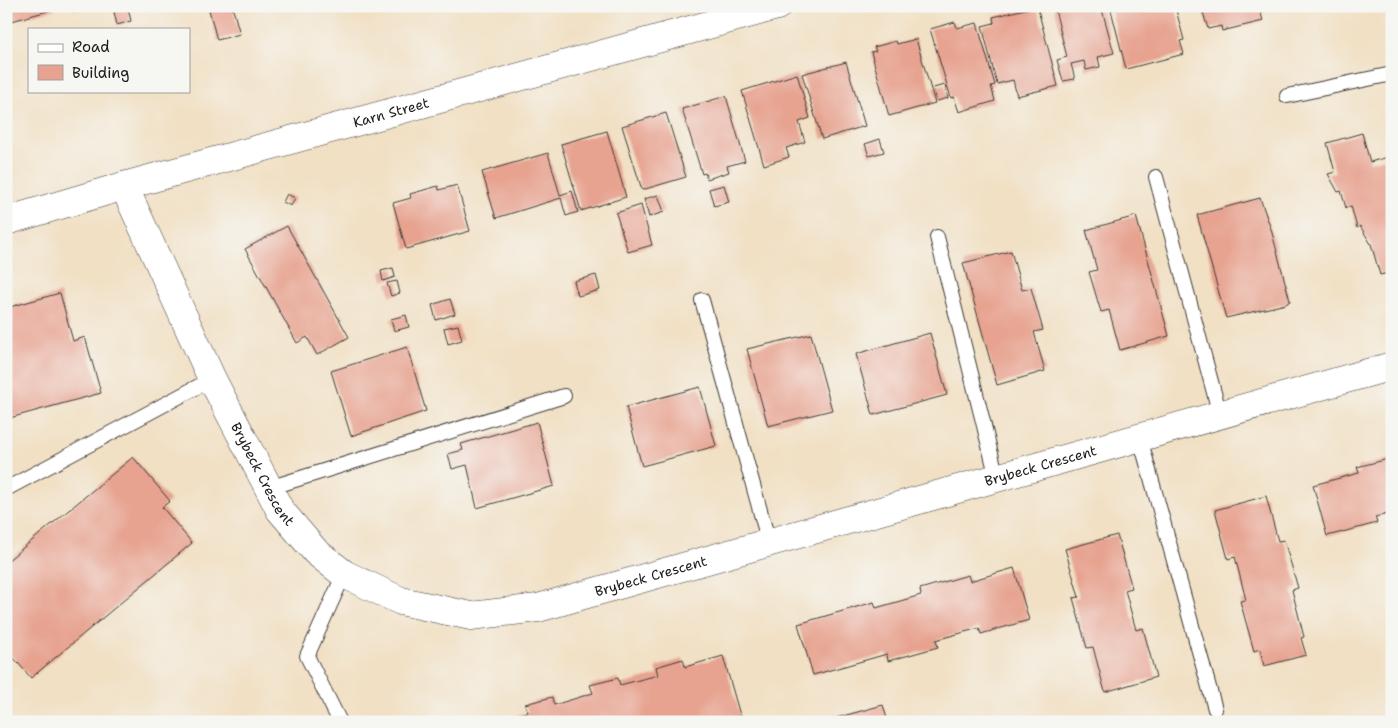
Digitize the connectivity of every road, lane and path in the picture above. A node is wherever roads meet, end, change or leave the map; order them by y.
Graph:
1 (777, 6) edge
2 (1392, 74) edge
3 (1287, 96) dead end
4 (1156, 177) dead end
5 (124, 186) junction
6 (6, 221) edge
7 (936, 237) dead end
8 (702, 300) dead end
9 (1392, 366) edge
10 (212, 379) junction
11 (564, 396) dead end
12 (1220, 415) junction
13 (1140, 438) junction
14 (997, 478) junction
15 (268, 488) junction
16 (6, 489) edge
17 (769, 543) junction
18 (344, 574) junction
19 (1215, 709) dead end
20 (340, 722) edge

1 - 5 street, Karn Street
2 - 3 lane
4 - 12 lane
5 - 6 street, Karn Street
5 - 10 street, Brybeck Crescent
7 - 14 lane
8 - 17 lane
9 - 12 street, Brybeck Crescent
10 - 15 street, Brybeck Crescent
10 - 16 lane
11 - 15 lane
12 - 13 street, Brybeck Crescent
13 - 14 street, Brybeck Crescent
13 - 19 lane
14 - 17 street, Brybeck Crescent
15 - 18 street, Brybeck Crescent
17 - 18 street, Brybeck Crescent
18 - 20 lane

